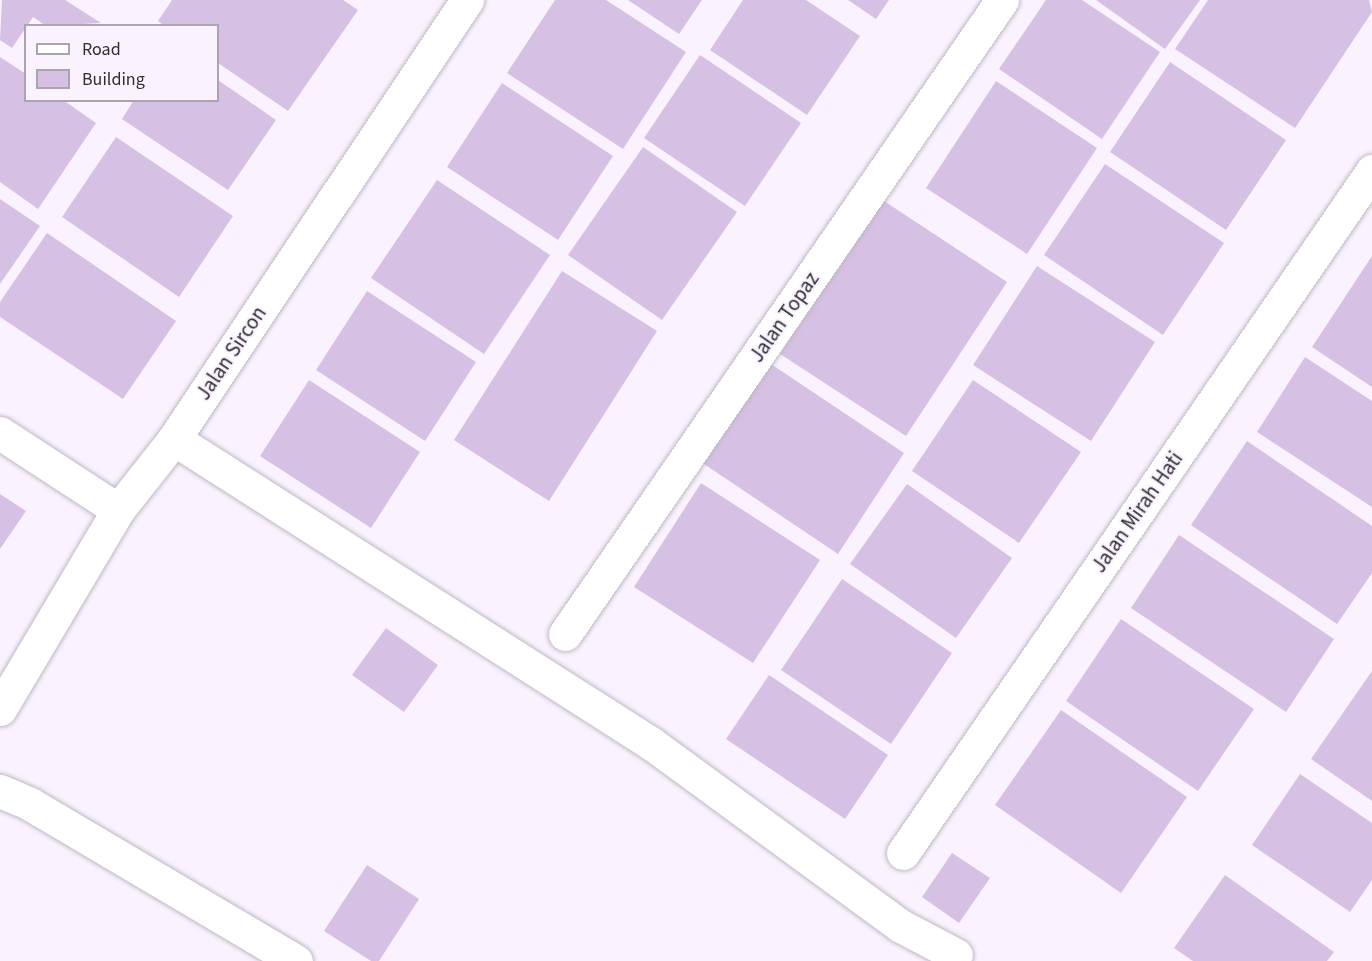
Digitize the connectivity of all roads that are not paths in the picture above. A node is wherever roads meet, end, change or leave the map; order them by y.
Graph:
1 (467, 0) edge
2 (1002, 0) edge
3 (1372, 171) edge
4 (0, 433) edge
5 (174, 439) junction
6 (118, 510) junction
7 (565, 634) dead end
8 (0, 708) edge
9 (0, 791) edge
10 (903, 854) dead end
11 (956, 955) dead end
12 (296, 961) edge

1 - 5 street, Jalan Sircon
2 - 7 street, Jalan Topaz
3 - 10 street, Jalan Mirah Hati
4 - 6 street
5 - 6 street, Jalan Sircon
5 - 11 street
6 - 8 street, Jalan Sircon
9 - 12 street

